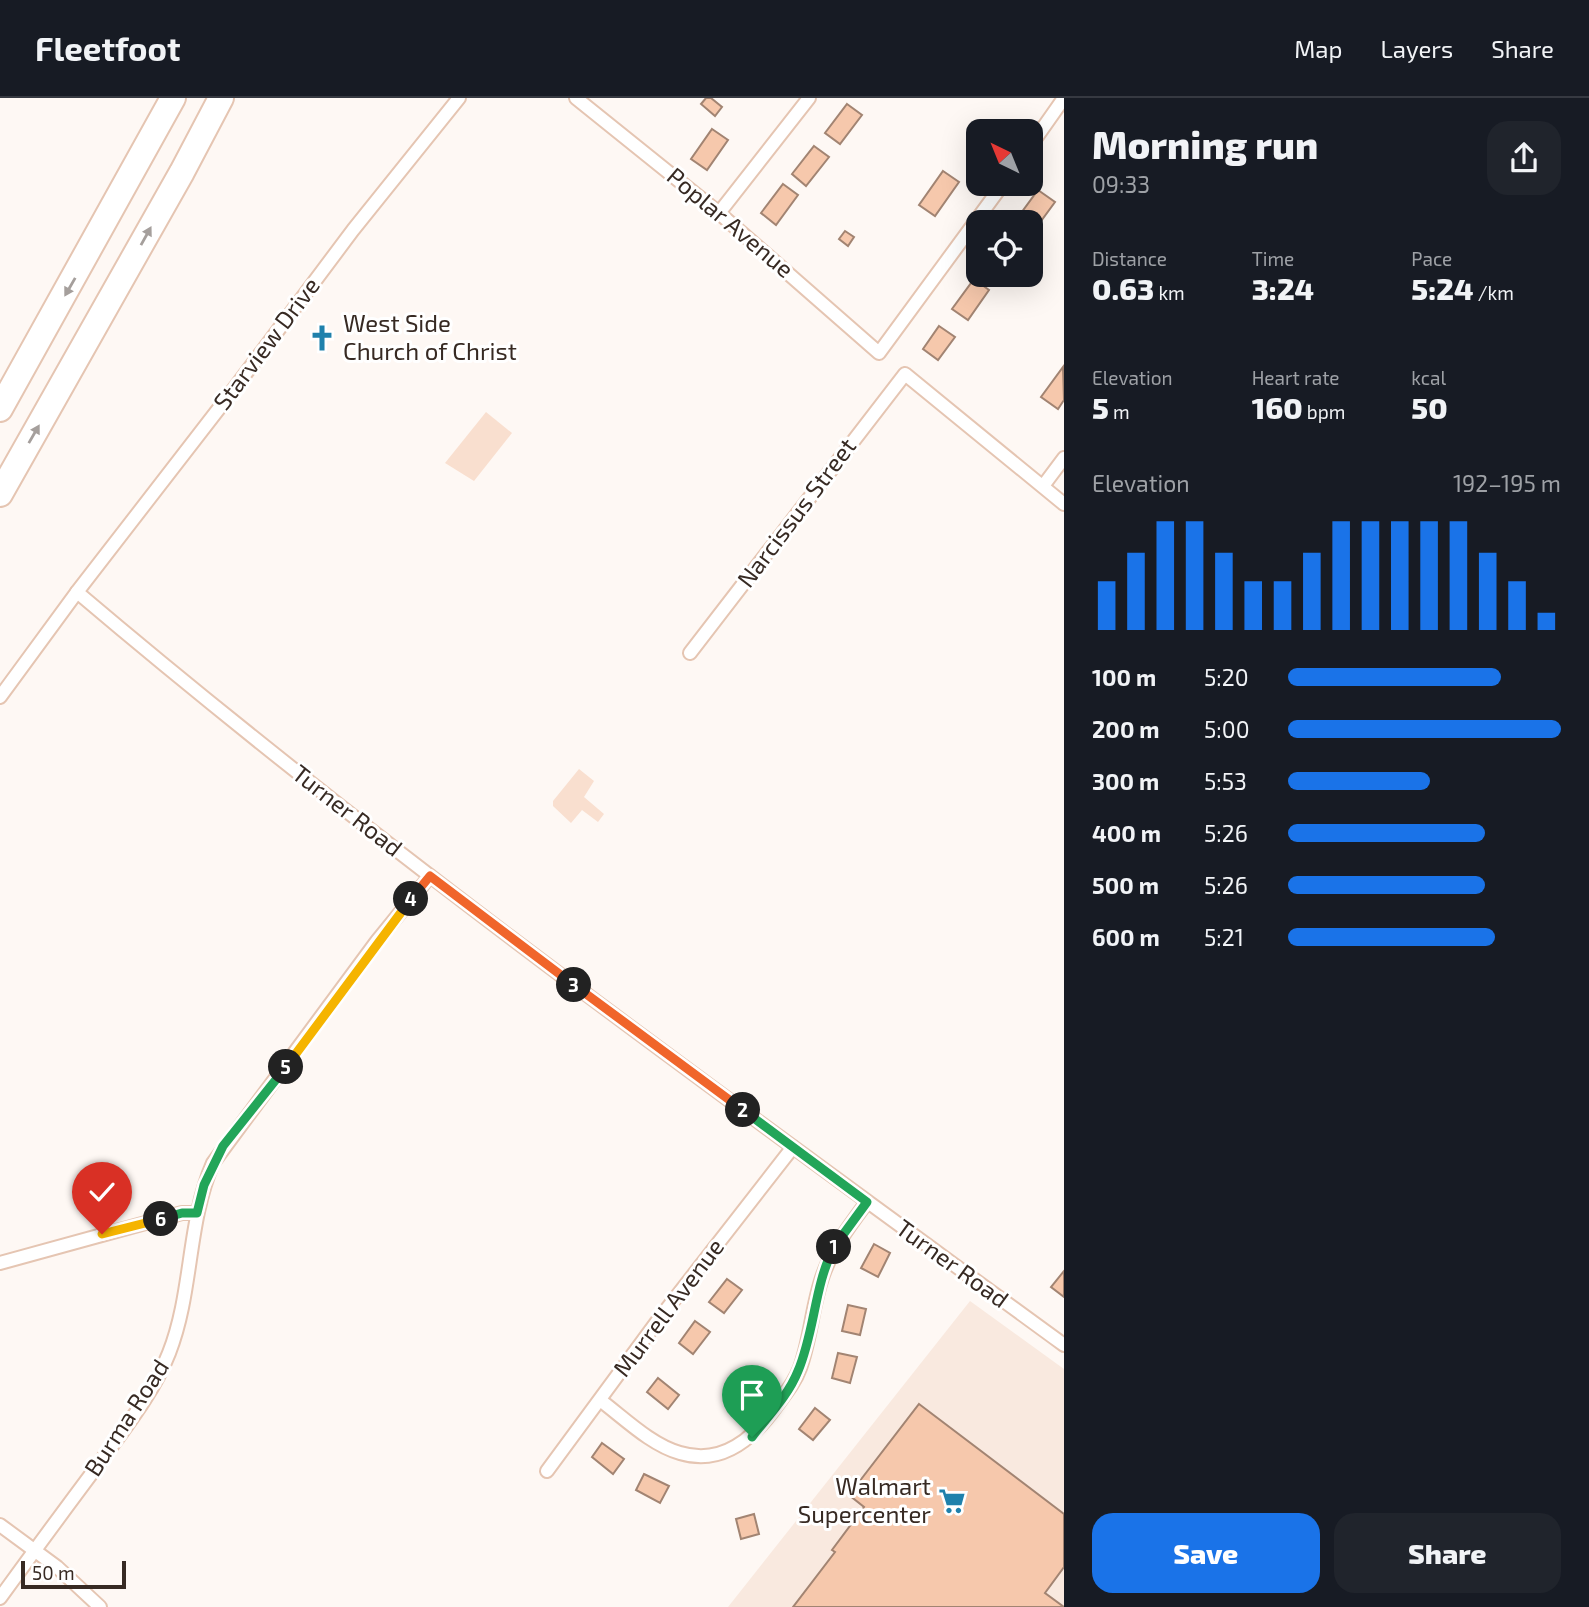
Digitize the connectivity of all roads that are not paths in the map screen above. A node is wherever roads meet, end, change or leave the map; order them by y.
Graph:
1 (173, 98) edge
2 (221, 98) edge
3 (459, 98) edge
4 (576, 98) edge
5 (809, 98) edge
6 (1064, 98) edge
7 (1043, 128) edge
8 (994, 196) edge
9 (719, 213) junction
10 (0, 409) edge
11 (1064, 458) edge
12 (1043, 486) junction
13 (0, 494) edge
14 (1064, 504) edge
15 (77, 592) junction
16 (690, 653) dead end
17 (0, 698) edge
18 (430, 876) junction
19 (793, 1147) junction
20 (867, 1202) junction
21 (197, 1213) junction
22 (0, 1263) edge
23 (1064, 1345) edge
24 (600, 1400) junction
25 (547, 1471) dead end
26 (0, 1525) edge
27 (35, 1550) junction
28 (0, 1598) edge
29 (100, 1607) edge

1 -> 10 highway
13 -> 2 highway
3 - 15 street, Starview Drive
4 - 9 street, Poplar Avenue
5 - 9 street
6 - 7 street
8 - 9 street, Poplar Avenue
11 - 12 street
12 - 14 street
12 - 16 street, Narcissus Street
15 - 17 street, Starview Drive
15 - 18 street, Turner Road
18 - 19 street, Turner Road
18 - 21 street, Burma Road
19 - 20 street, Turner Road
19 - 24 street, Murrell Avenue
20 - 23 street, Turner Road
20 - 24 street
21 - 22 street
21 - 27 street, Burma Road
24 - 25 street, Murrell Avenue
26 - 27 street
27 - 28 street, Burma Road
27 - 29 street

